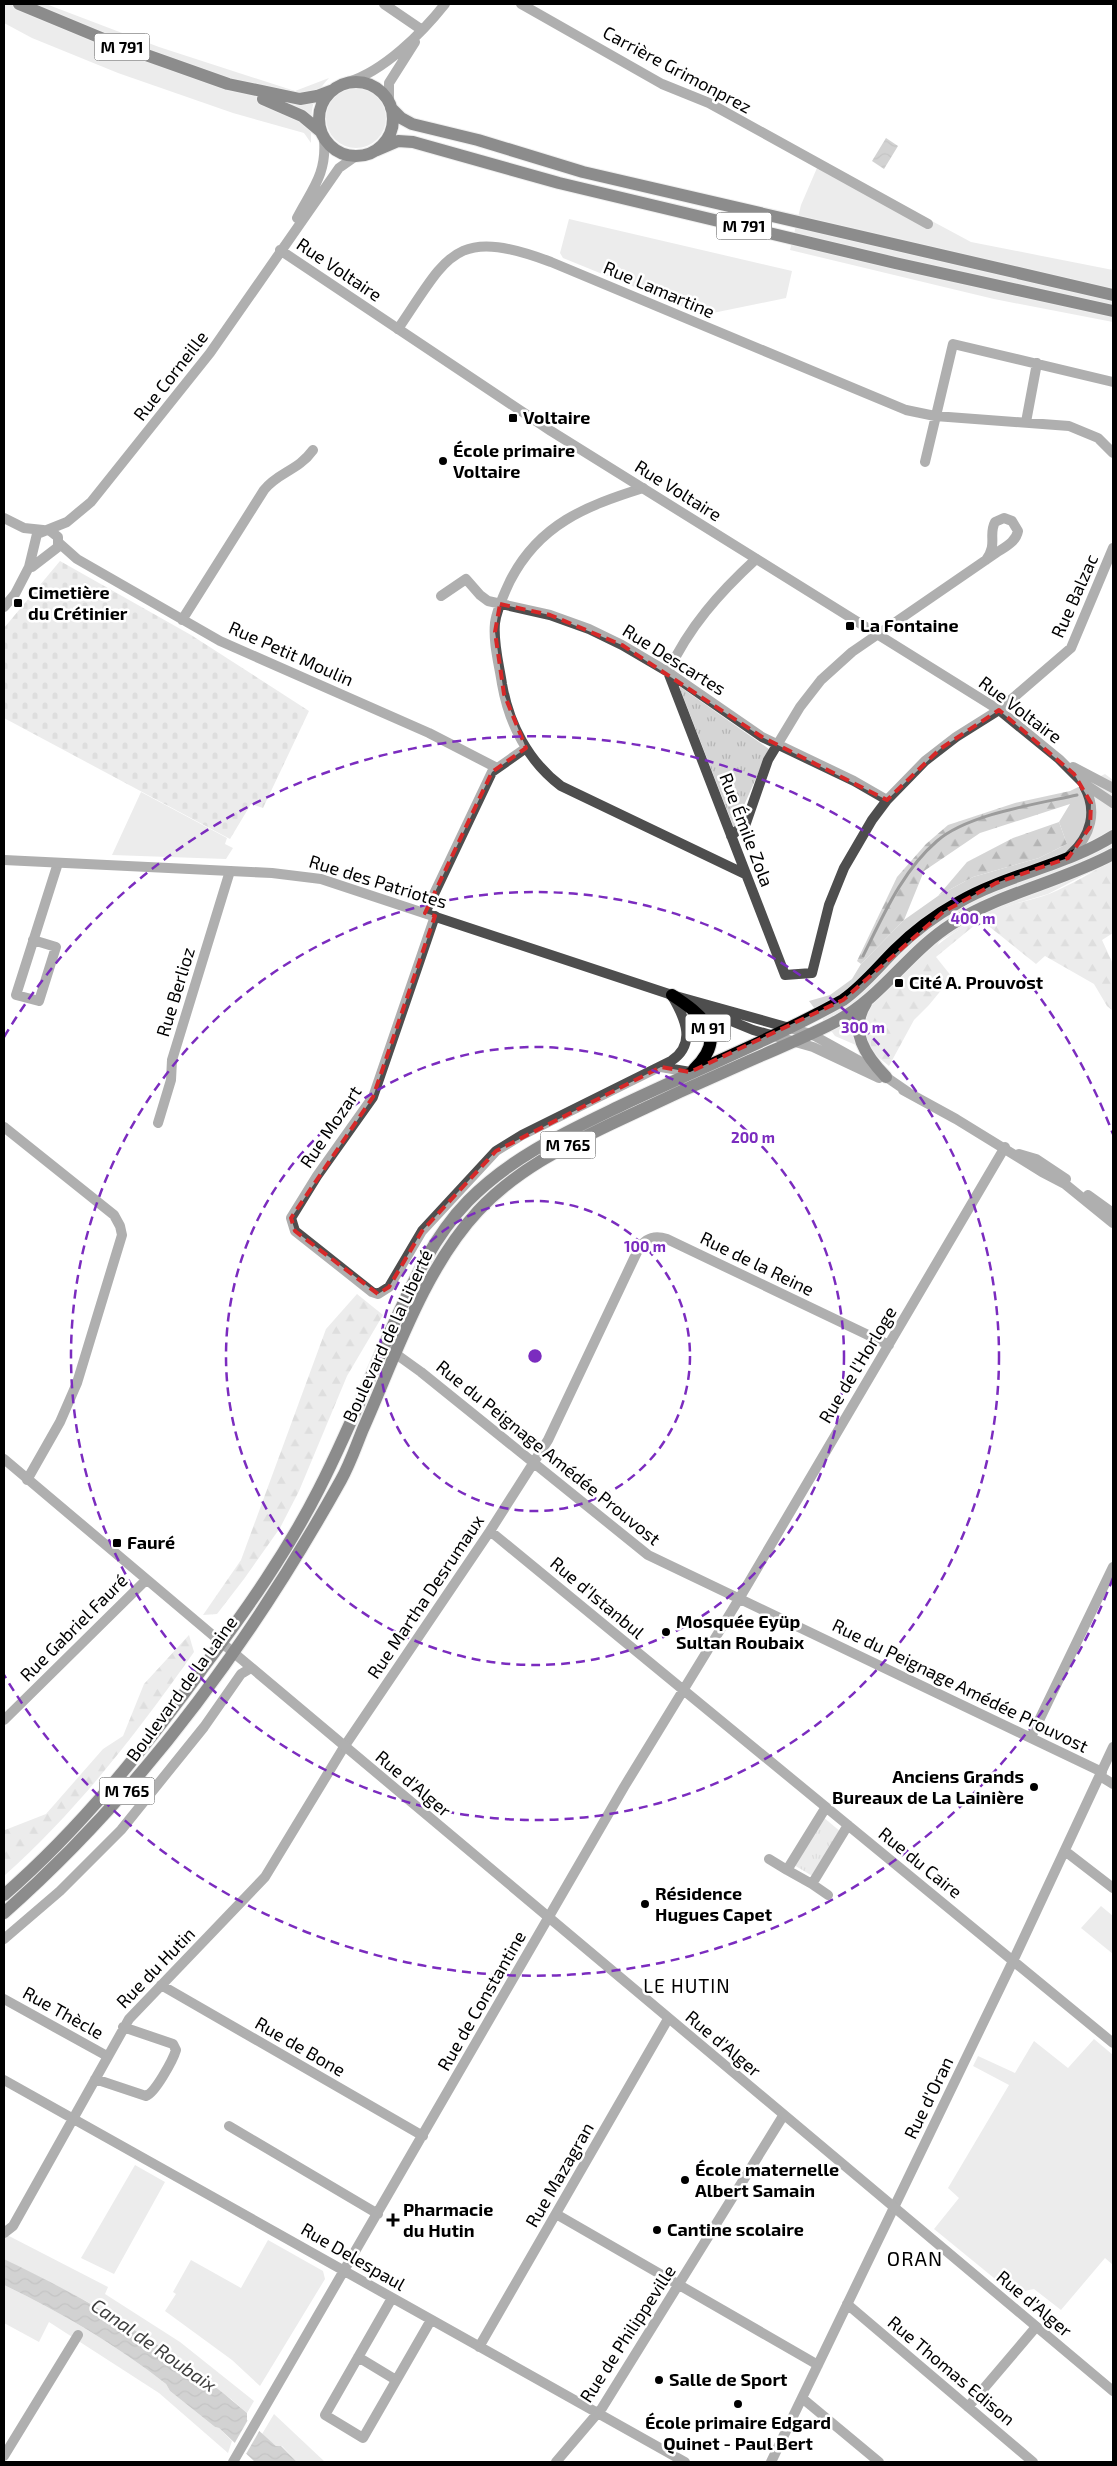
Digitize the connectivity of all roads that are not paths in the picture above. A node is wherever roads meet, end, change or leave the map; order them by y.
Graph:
1 (19, 4) edge
2 (384, 4) edge
3 (445, 4) edge
4 (522, 4) edge
5 (422, 30) junction
6 (348, 82) junction
7 (228, 84) junction
8 (333, 90) junction
9 (390, 105) junction
10 (322, 135) junction
11 (377, 150) junction
12 (356, 156) junction
13 (928, 224) dead end
14 (280, 250) junction
15 (1113, 295) edge
16 (1113, 311) edge
17 (398, 330) junction
18 (1037, 363) junction
19 (1113, 382) edge
20 (935, 416) junction
21 (1026, 422) junction
22 (1113, 448) edge
23 (313, 450) dead end
24 (925, 462) dead end
25 (643, 488) junction
26 (78, 515) junction
27 (4, 518) edge
28 (14, 524) junction
29 (46, 530) junction
30 (59, 542) junction
31 (34, 545) junction
32 (1113, 548) edge
33 (50, 554) junction
34 (77, 559) junction
35 (756, 559) junction
36 (986, 560) dead end
37 (26, 574) junction
38 (441, 596) dead end
39 (500, 604) junction
40 (4, 608) edge
41 (182, 620) junction
42 (877, 634) junction
43 (668, 672) junction
44 (999, 710) junction
45 (777, 745) junction
46 (526, 748) junction
47 (1059, 759) junction
48 (497, 768) junction
49 (1083, 783) junction
50 (1113, 788) edge
51 (887, 800) junction
52 (1113, 803) edge
53 (731, 836) junction
54 (1113, 836) edge
55 (1113, 854) edge
56 (4, 860) edge
57 (58, 863) junction
58 (1060, 863) junction
59 (230, 871) junction
60 (745, 874) junction
61 (430, 914) junction
62 (33, 940) junction
63 (812, 974) joint
64 (672, 995) junction
65 (867, 1001) junction
66 (789, 1027) junction
67 (811, 1034) junction
68 (770, 1035) junction
69 (794, 1041) junction
70 (660, 1067) junction
71 (690, 1072) junction
72 (886, 1077) junction
73 (908, 1092) junction
74 (158, 1123) dead end
75 (4, 1127) edge
76 (1005, 1148) junction
77 (1113, 1213) edge
78 (1113, 1223) edge
79 (372, 1292) joint
80 (889, 1345) junction
81 (384, 1346) junction
82 (396, 1354) junction
83 (4, 1459) edge
84 (533, 1463) junction
85 (330, 1467) joint
86 (28, 1480) junction
87 (340, 1483) joint
88 (490, 1531) junction
89 (1113, 1567) edge
90 (146, 1580) junction
91 (739, 1599) junction
92 (222, 1643) junction
93 (232, 1652) junction
94 (251, 1668) junction
95 (683, 1690) junction
96 (4, 1720) edge
97 (1031, 1737) junction
98 (344, 1747) junction
99 (1113, 1747) edge
100 (1101, 1774) junction
101 (1113, 1784) edge
102 (826, 1807) junction
103 (848, 1825) junction
104 (1065, 1851) junction
105 (770, 1859) dead end
106 (787, 1870) junction
107 (812, 1884) junction
108 (1113, 1888) edge
109 (4, 1895) edge
110 (828, 1895) dead end
111 (4, 1914) edge
112 (549, 1918) junction
113 (4, 1940) edge
114 (1014, 1961) junction
115 (161, 1985) junction
116 (4, 1999) edge
117 (668, 2019) junction
118 (123, 2027) junction
119 (1113, 2043) edge
120 (107, 2056) junction
121 (95, 2079) junction
122 (4, 2080) edge
123 (783, 2116) junction
124 (72, 2118) junction
125 (229, 2126) dead end
126 (423, 2136) junction
127 (894, 2208) junction
128 (378, 2214) junction
129 (556, 2214) junction
130 (4, 2232) edge
131 (345, 2270) junction
132 (679, 2285) junction
133 (392, 2298) junction
134 (847, 2304) junction
135 (431, 2320) junction
136 (1036, 2327) junction
137 (78, 2335) dead end
138 (479, 2347) junction
139 (358, 2357) junction
140 (818, 2365) junction
141 (396, 2380) junction
142 (1113, 2391) edge
143 (802, 2398) junction
144 (968, 2407) junction
145 (597, 2414) junction
146 (4, 2456) edge
147 (233, 2462) edge
148 (556, 2462) edge
149 (685, 2462) edge
150 (771, 2462) edge
151 (879, 2462) edge
152 (1033, 2462) edge

1 - 7 main road, M 791
2 - 5 street
3 - 5 street
4 - 13 street, Carrière Grimonprez
5 - 6 street
5 - 9 street
6 - 8 main road
6 - 9 main road
7 - 8 main road, M 791
7 - 10 main road, M 791
8 - 10 main road
9 - 11 main road
9 - 15 main road, M 791
10 - 12 main road
10 - 14 street, Rue Corneille
11 - 12 main road
11 - 16 main road, M 791
12 - 14 street, Rue Corneille
14 - 17 street, Rue Voltaire
14 - 26 street, Rue Corneille
17 - 20 street, Rue Lamartine
17 - 25 street, Rue Voltaire
18 - 19 street
18 - 20 street
18 - 21 street
20 - 21 street
20 - 24 street
21 - 22 street
23 - 41 street
25 - 35 street, Rue Voltaire
25 - 39 street
26 - 29 street, Rue Corneille
26 - 30 street, Rue Corneille
27 - 28 street
28 - 29 street
28 - 31 street
29 - 30 street
29 - 31 street
30 - 33 street
30 - 34 street, Rue Petit Moulin
31 - 33 street
31 - 37 street
32 - 44 street, Rue Balzac
33 - 34 street, Rue Petit Moulin
33 - 37 street
34 - 41 street, Rue Petit Moulin
35 - 42 street, Rue Voltaire
35 - 43 street
36 - 42 street
37 - 40 street
38 - 39 street, Rue Descartes
39 - 43 street, Rue Descartes
39 - 46 street
41 - 48 street, Rue Petit Moulin
42 - 44 street, Rue Voltaire
42 - 45 street
43 - 45 street, Rue Descartes
43 - 53 street, Rue Émile Zola
44 - 47 street, Rue Voltaire
44 - 51 street, Rue Balzac
45 - 51 street, Rue Descartes
45 - 53 street
46 - 48 street
46 - 60 street
47 - 49 street, Rue Voltaire
47 - 50 street, Rue Voltaire
48 - 61 street
49 - 52 street, Rue Voltaire
49 - 58 street
51 - 63 street, Rue Balzac
53 - 60 street, Rue Émile Zola
54 - 58 main road, M 765
55 - 65 main road, M 765
56 - 57 street, Rue des Patriotes / M 91
57 - 59 street, Rue des Patriotes / M 91
57 - 62 street
58 - 66 main road, M 765
59 - 61 street, Rue des Patriotes / M 91
59 - 74 street, Rue Berlioz
60 - 63 street, Rue Émile Zola
61 - 64 street, Rue des Patriotes / M 91
61 - 79 street, Rue Mozart
62 - 62 street
64 - 66 street, Rue des Patriotes / M 91
64 - 68 street, Rue des Patriotes / M 91
64 - 70 street, Boulevard de la Liberté
64 - 71 main road, M 91
65 - 67 main road, M 765
65 - 72 main road, M 91
66 - 67 street, Rue des Patriotes / M 91
66 - 68 main road, M 765
66 - 69 street
67 - 69 main road, M 765
67 - 72 street, Rue des Patriotes / M 91
68 - 69 street, Rue des Patriotes / M 91
68 - 71 main road, Boulevard de la Liberté / M 765
69 - 73 street, Rue des Patriotes / M 91
69 - 82 main road, Boulevard de la Liberté / M 765
70 - 71 street
70 - 79 street, Boulevard de la Liberté
71 - 81 main road, Boulevard de la Liberté / M 765
72 - 73 street, Rue des Patriotes / M 91
73 - 76 street, Rue des Patriotes / M 91
75 - 86 street
76 - 77 street, Rue des Patriotes / M 91
76 - 78 street, Rue des Patriotes / M 91
76 - 80 street, Rue de l'Horloge
80 - 84 street, Rue de la Reine
80 - 91 street, Rue de l'Horloge
81 - 82 street, Rue du Peignage Amédée Prouvost
81 - 85 main road, Boulevard de la Liberté / M 765
82 - 84 street, Rue du Peignage Amédée Prouvost
82 - 87 main road, Boulevard de la Liberté / M 765
83 - 86 street, Rue d'Alger
84 - 88 street, Rue Martha Desrumaux
84 - 91 street, Rue du Peignage Amédée Prouvost
85 - 92 main road, Boulevard de la Laine / M 765
86 - 90 street, Rue d'Alger
87 - 93 main road, Boulevard de la Laine / M 765
88 - 95 street, Rue d'Istanbul
88 - 98 street, Rue Martha Desrumaux
89 - 97 street
90 - 92 street, Rue d'Alger
90 - 96 street, Rue Gabriel Fauré
91 - 95 street, Rue de Constantine
91 - 97 street, Rue du Peignage Amédée Prouvost
92 - 93 street, Rue d'Alger
92 - 109 main road, Boulevard de la Laine / M 765
93 - 94 street, Rue d'Alger
93 - 111 main road, Boulevard de la Laine / M 765
94 - 98 street, Rue d'Alger
94 - 113 street
95 - 102 street, Rue du Caire
95 - 112 street, Rue de Constantine
97 - 100 street, Rue du Peignage Amédée Prouvost
98 - 112 street, Rue d'Alger
98 - 115 street, Rue du Hutin
99 - 100 street, Rue d'Oran
100 - 101 street, Rue du Peignage Amédée Prouvost
100 - 104 street, Rue d'Oran
102 - 103 street, Rue du Caire
102 - 106 street
103 - 107 street
103 - 114 street, Rue du Caire
104 - 108 street
104 - 114 street, Rue d'Oran
105 - 106 street
106 - 107 street
107 - 110 street
112 - 117 street, Rue d'Alger
112 - 126 street, Rue de Constantine
114 - 119 street, Rue du Caire
114 - 127 street, Rue d'Oran
115 - 118 street, Rue du Hutin
115 - 126 street, Rue de Bone
116 - 120 street, Rue Thècle
117 - 123 street, Rue d'Alger
117 - 129 street, Rue Mazagran
118 - 120 street, Rue du Hutin
118 - 121 street
120 - 121 street, Rue du Hutin
121 - 124 street, Rue du Hutin
122 - 124 street, Rue Delespaul
123 - 127 street, Rue d'Alger
123 - 132 street, Rue de Philippeville
124 - 130 street, Rue du Hutin
124 - 131 street, Rue Delespaul
125 - 128 street
126 - 128 street, Rue de Constantine
127 - 134 street, Rue d'Oran
127 - 136 street, Rue d'Alger
128 - 131 street, Rue de Constantine
129 - 132 street
129 - 138 street, Rue Mazagran
131 - 133 street, Rue Delespaul
131 - 147 street, Rue de Constantine
132 - 140 street
132 - 145 street, Rue de Philippeville
133 - 135 street, Rue Delespaul
133 - 139 street
134 - 140 street, Rue d'Oran
134 - 144 street, Rue Thomas Edison
135 - 138 street, Rue Delespaul
135 - 141 street
136 - 142 street, Rue d'Alger
136 - 144 street
137 - 146 street
138 - 145 street, Rue Delespaul
139 - 141 street
139 - 141 street
140 - 143 street, Rue d'Oran
143 - 150 street, Rue d'Oran
143 - 151 street
144 - 152 street, Rue Thomas Edison
145 - 148 street, Rue de Philippeville
145 - 149 street, Rue Delespaul

